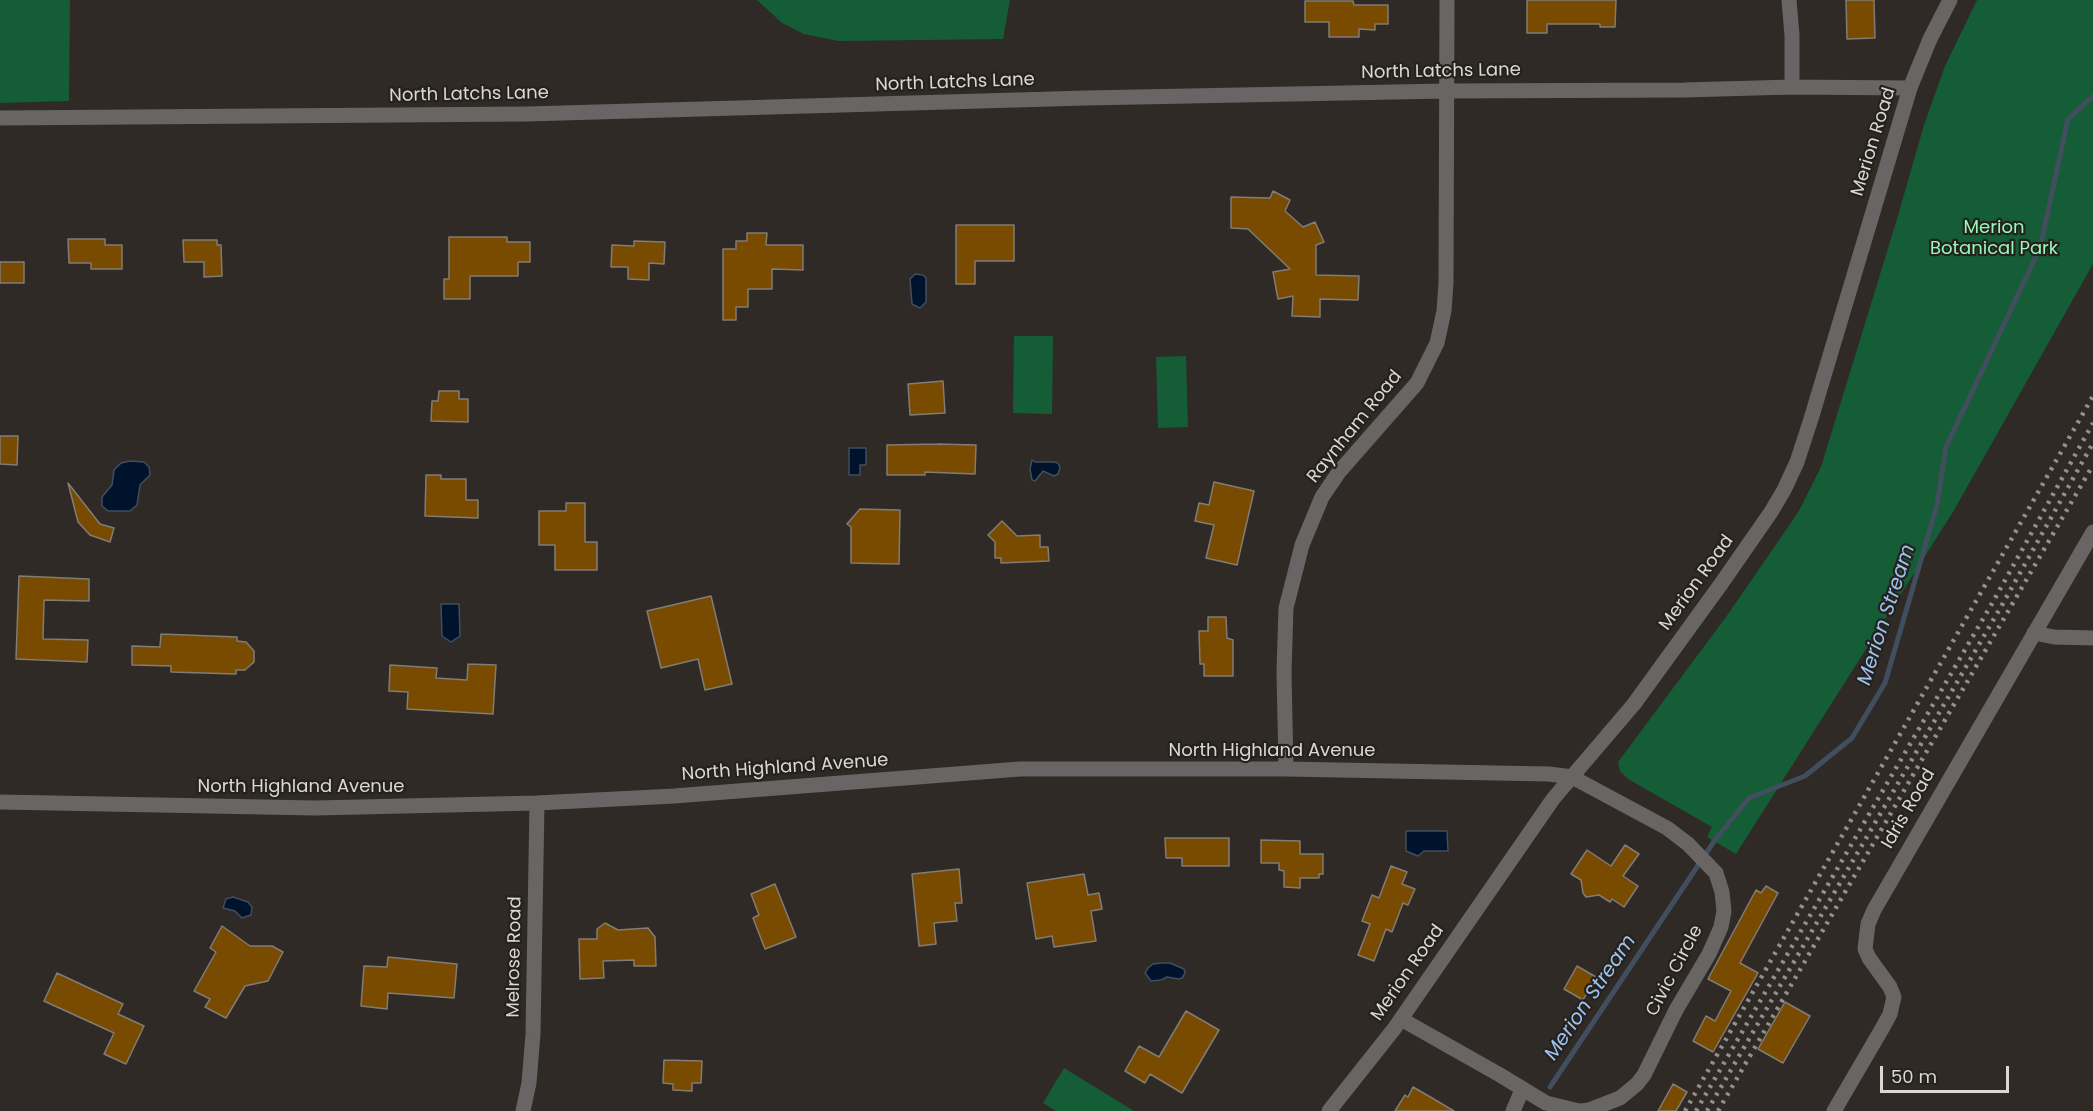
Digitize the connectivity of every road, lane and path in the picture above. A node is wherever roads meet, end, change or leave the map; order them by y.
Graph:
1 (1448, 0) edge
2 (1789, 0) edge
3 (1950, 0) edge
4 (1792, 87) junction
5 (1910, 88) junction
6 (1446, 91) junction
7 (0, 118) edge
8 (2093, 532) edge
9 (2034, 633) junction
10 (2093, 638) edge
11 (1286, 769) junction
12 (1572, 777) junction
13 (0, 802) edge
14 (537, 803) junction
15 (1401, 1018) junction
16 (1522, 1090) junction
17 (523, 1111) edge
18 (1329, 1111) edge
19 (1513, 1111) edge
20 (1580, 1111) edge
21 (1834, 1111) edge

1 - 6 street, Raynham Road
2 - 4 street
3 - 5 street, Merion Road
4 - 5 street, North Latchs Lane
4 - 6 street, North Latchs Lane
5 - 12 street, Merion Road
6 - 7 street, North Latchs Lane
6 - 11 street, Raynham Road
8 - 9 street, Idris Road
9 - 10 street
9 - 21 street, Idris Road
11 - 12 street, North Highland Avenue
11 - 14 street, North Highland Avenue
12 - 15 street, Merion Road
12 - 20 street, Civic Circle
13 - 14 street, North Highland Avenue
14 - 17 street, Melrose Road
15 - 16 street, Civic Circle
15 - 18 street, Merion Road
16 - 19 street
16 - 20 street, Civic Circle

